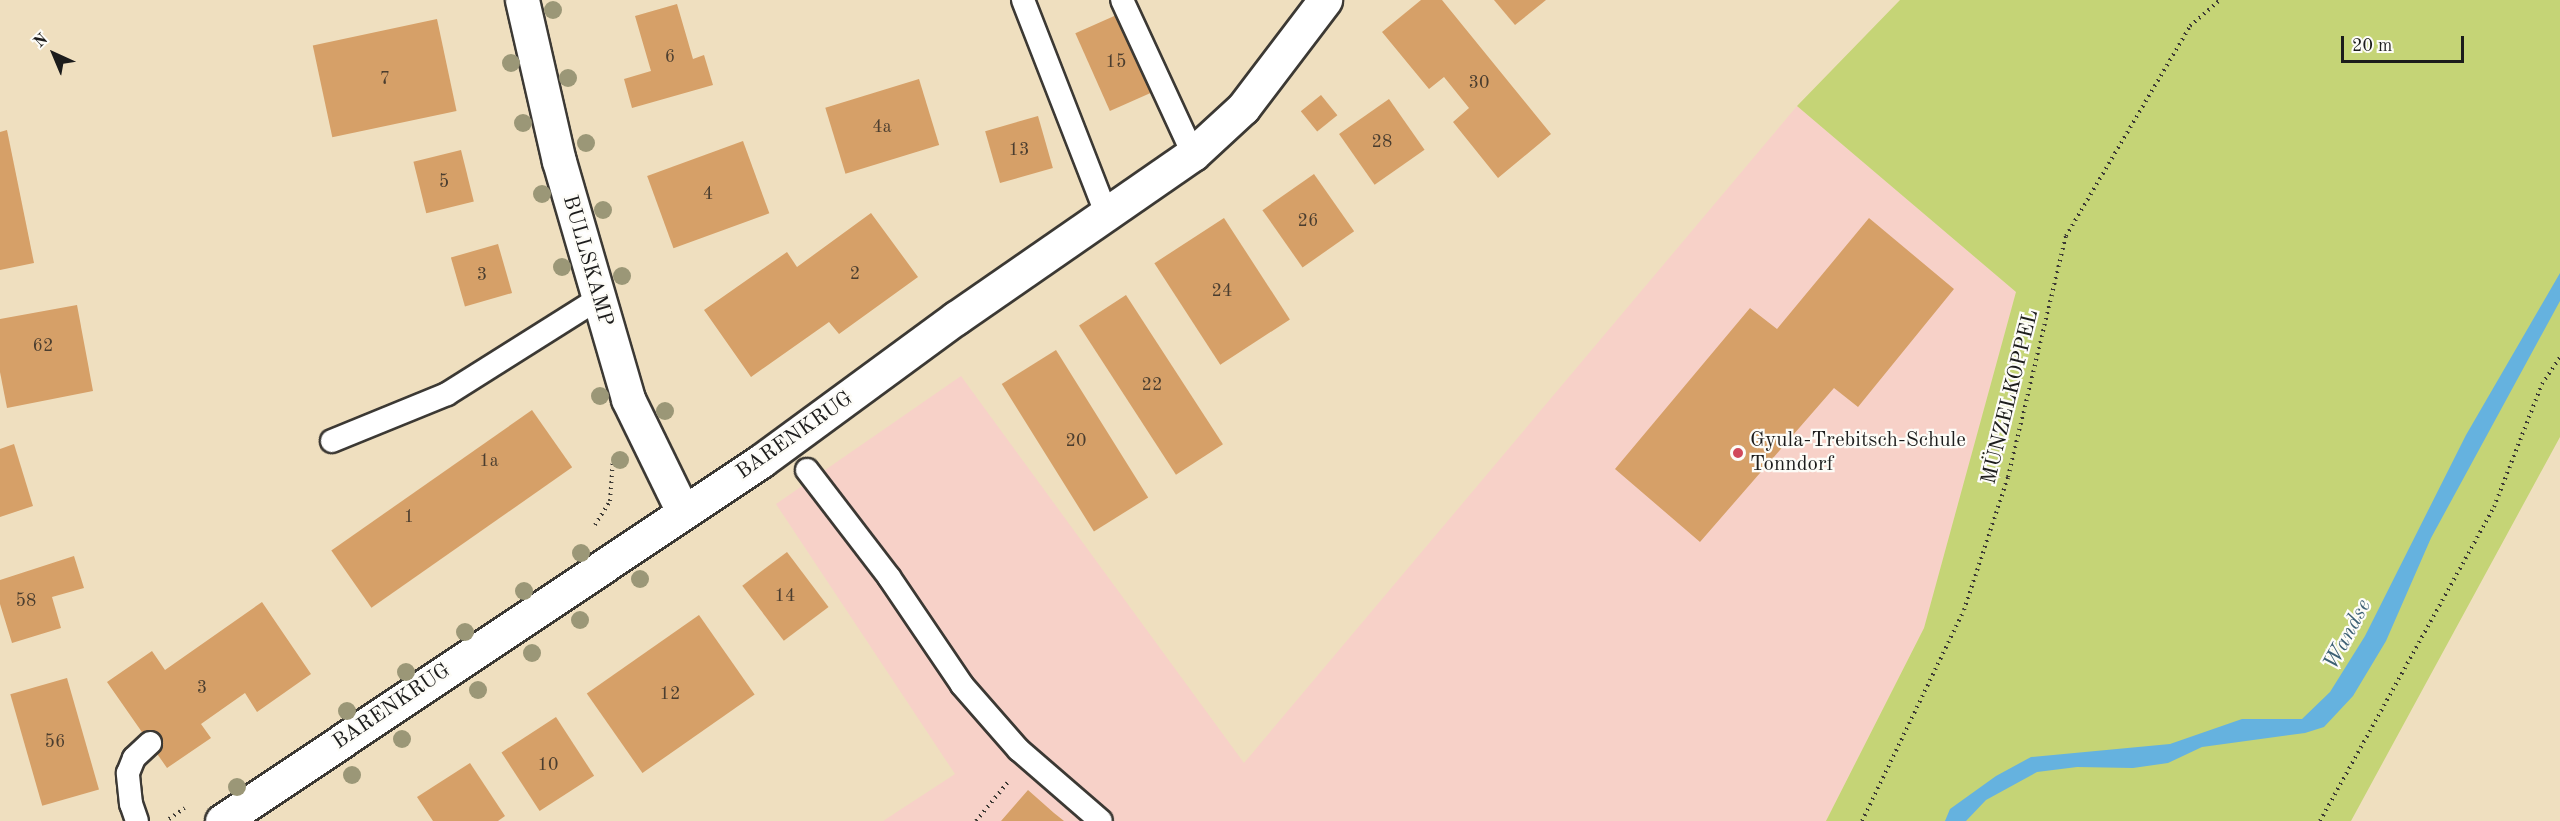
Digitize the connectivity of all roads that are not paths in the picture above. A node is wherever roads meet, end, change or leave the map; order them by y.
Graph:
1 (522, 0) edge
2 (1023, 0) edge
3 (1122, 0) edge
4 (1325, 0) edge
5 (1193, 154) junction
6 (1107, 215) junction
7 (598, 299) junction
8 (332, 441) dead end
9 (807, 470) dead end
10 (683, 512) junction
11 (150, 743) dead end
12 (138, 821) edge
13 (222, 821) edge
14 (1101, 821) edge

1 - 7 street, BULLSKAMP
2 - 6 lane
3 - 5 lane
4 - 5 street, BARENKRUG
5 - 6 street, BARENKRUG
6 - 10 street, BARENKRUG
7 - 8 lane
7 - 10 street, BULLSKAMP
9 - 14 lane
10 - 13 street, BARENKRUG
11 - 12 lane

